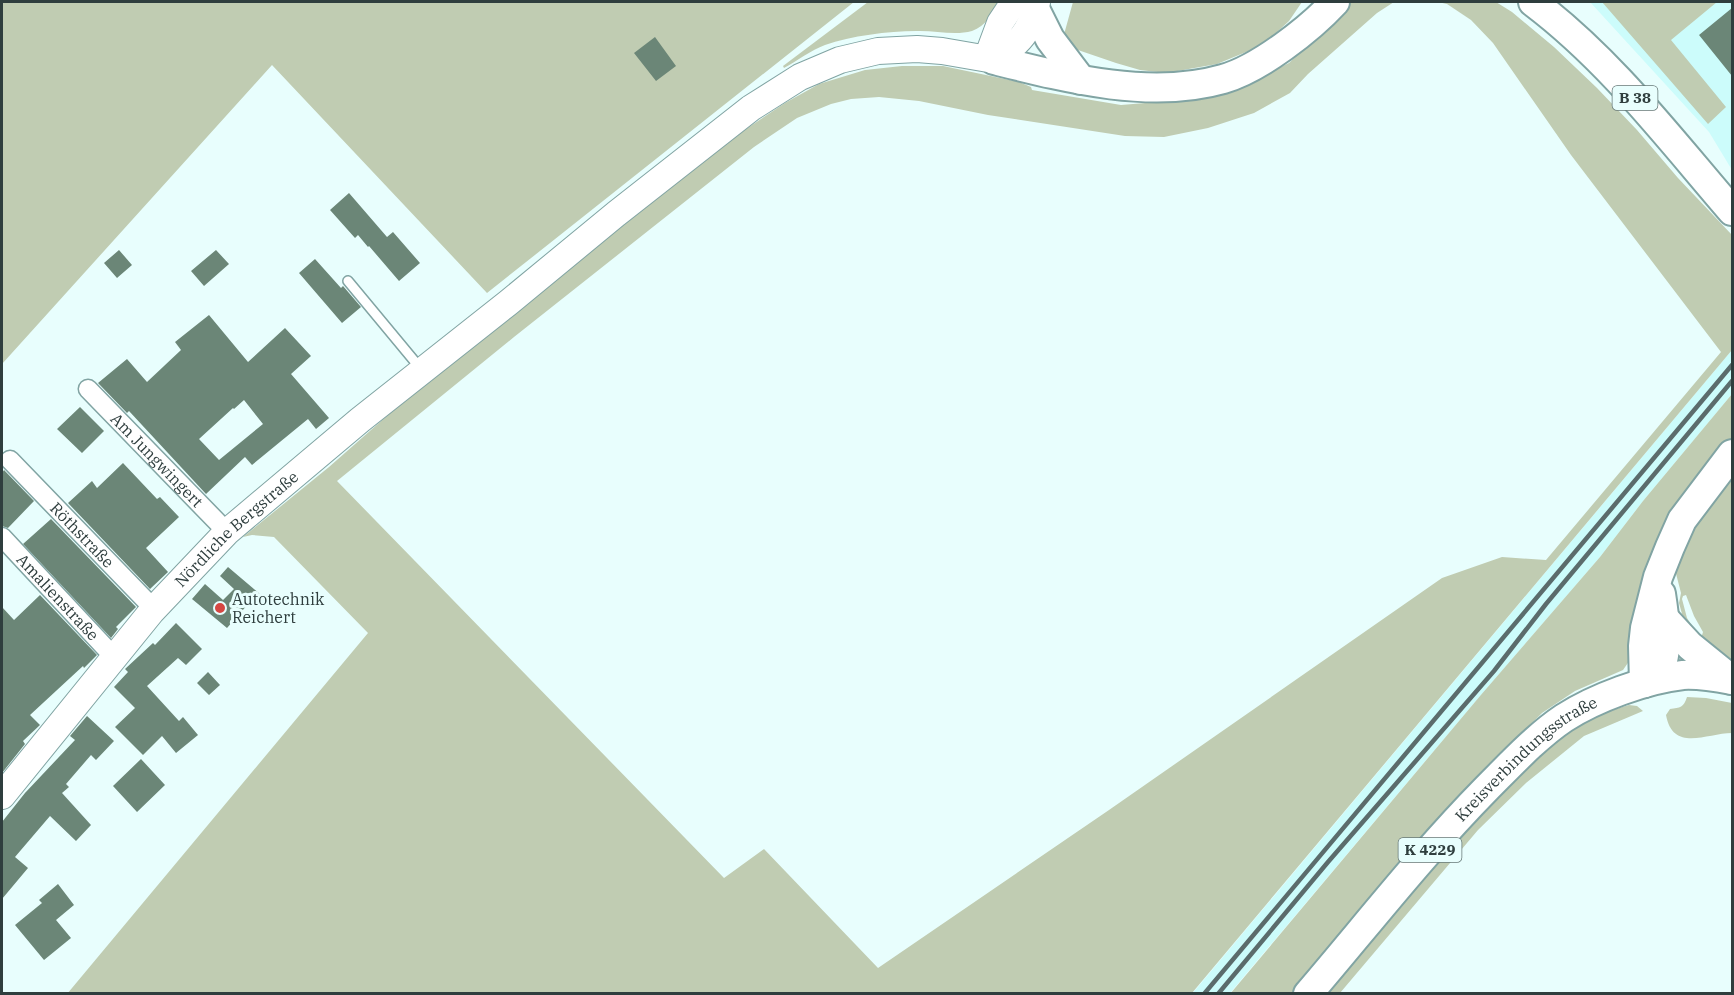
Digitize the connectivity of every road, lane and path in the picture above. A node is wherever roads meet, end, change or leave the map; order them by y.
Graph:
1 (1313, 2) edge
2 (1335, 2) edge
3 (1533, 2) edge
4 (1029, 4) edge
5 (1552, 10) edge
6 (1298, 36) junction
7 (991, 59) junction
8 (1081, 80) junction
9 (1732, 211) edge
10 (348, 281) dead end
11 (422, 371) junction
12 (88, 389) dead end
13 (1732, 454) edge
14 (10, 460) dead end
15 (227, 532) junction
16 (2, 537) edge
17 (1658, 577) junction
18 (154, 609) junction
19 (1665, 619) junction
20 (114, 657) junction
21 (1732, 680) edge
22 (1644, 683) junction
23 (1732, 696) edge
24 (2, 796) edge
25 (1308, 993) edge

1 - 6 main road
2 - 6 main road
3 - 5 main road, B 38
4 - 7 main road
4 - 8 main road
5 - 9 main road, B 38
6 - 8 main road
7 - 8 main road
7 - 11 main road, Nördliche Bergstraße
10 - 11 lane
11 - 15 main road, Nördliche Bergstraße
12 - 15 street, Am Jungwingert
13 - 17 main road
14 - 18 street, Röthstraße
15 - 18 main road, Nördliche Bergstraße
16 - 20 street, Amalienstraße
17 - 19 main road
17 - 22 main road
18 - 20 main road, Nördliche Bergstraße
19 - 21 main road
19 - 22 main road
20 - 24 main road, Nördliche Bergstraße
21 - 22 main road, K 4229
22 - 23 main road
22 - 25 main road, Kreisverbindungsstraße / K 4229

